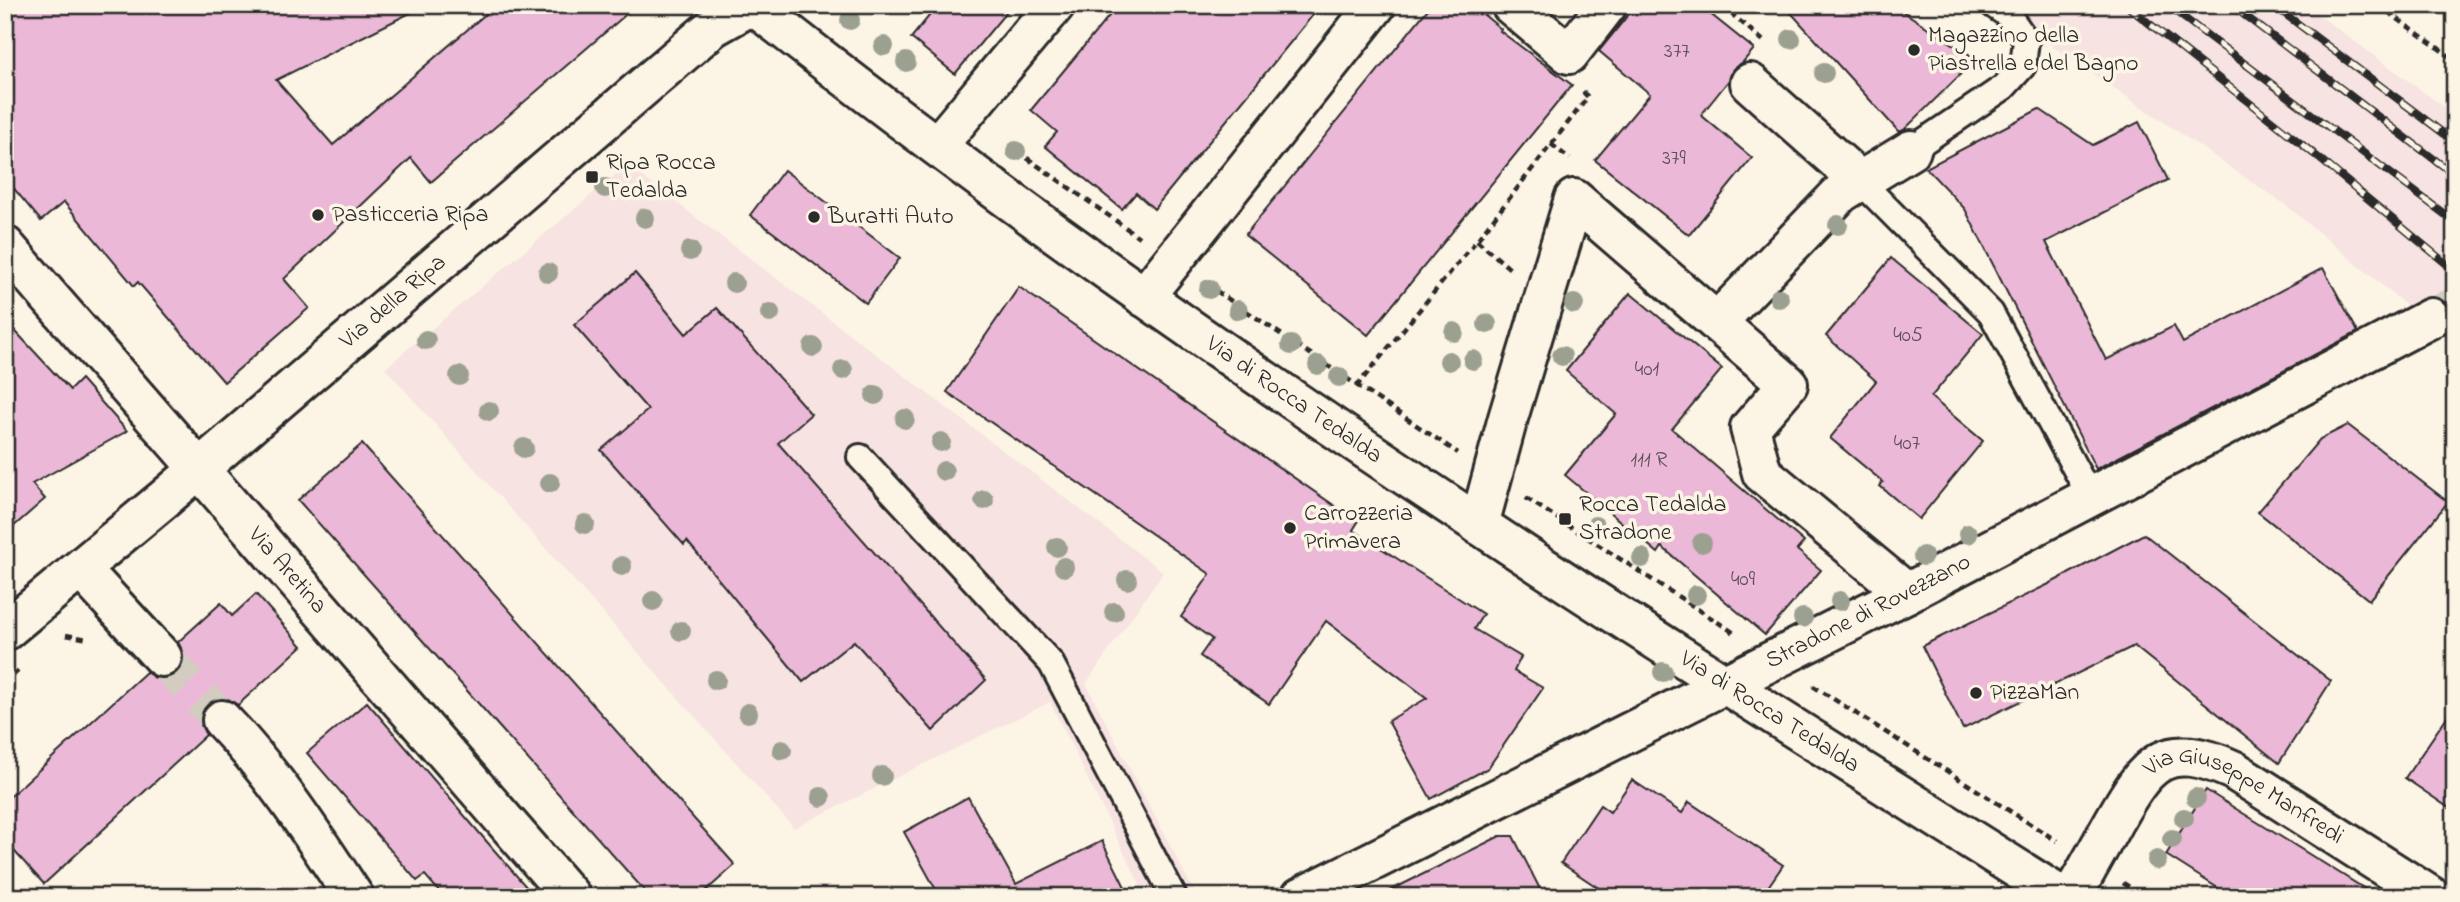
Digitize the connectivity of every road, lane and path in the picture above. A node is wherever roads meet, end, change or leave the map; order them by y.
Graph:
1 (752, 5) edge
2 (1055, 5) edge
3 (1376, 5) edge
4 (1511, 5) edge
5 (1607, 5) edge
6 (1993, 5) edge
7 (2378, 5) edge
8 (2455, 60) edge
9 (1750, 83) dead end
10 (1573, 84) dead end
11 (937, 146) junction
12 (1911, 150) joint
13 (1860, 181) junction
14 (5, 246) edge
15 (1144, 298) junction
16 (2431, 318) tunnel mouth
17 (1717, 322) junction
18 (1356, 387) dead end
19 (860, 457) dead end
20 (198, 469) junction
21 (2090, 496) junction
22 (1479, 525) junction
23 (81, 569) junction
24 (1906, 593) junction
25 (5, 631) edge
26 (162, 657) tunnel mouth
27 (1724, 683) junction
28 (222, 720) tunnel mouth
29 (354, 897) edge
30 (571, 897) edge
31 (1174, 897) edge
32 (1301, 897) edge
33 (2062, 897) edge
34 (2071, 897) edge
35 (2432, 897) edge

1 - 11 street, Via di Rocca Tedalda
1 - 20 street, Via della Ripa
2 - 11 street
3 - 15 street
4 - 5 street
6 - 12 lane
7 - 8 path
9 - 13 street
10 - 18 path
11 - 15 street, Via di Rocca Tedalda
12 - 13 street
13 - 17 street
13 - 21 lane
14 - 20 street, Via Aretina
15 - 22 street, Via di Rocca Tedalda
16 - 21 street, Stradone di Rovezzano
17 - 22 street
17 - 24 street
19 - 31 lane
20 - 23 street, Via della Ripa
20 - 30 street, Via Aretina
21 - 24 street, Stradone di Rovezzano
22 - 27 street, Via di Rocca Tedalda
23 - 25 street, Via della Ripa
23 - 26 street
24 - 27 street, Stradone di Rovezzano
27 - 32 street, Stradone di Rovezzano
27 - 33 street, Via di Rocca Tedalda
28 - 29 street
34 - 35 street, Via Giuseppe Manfredi

